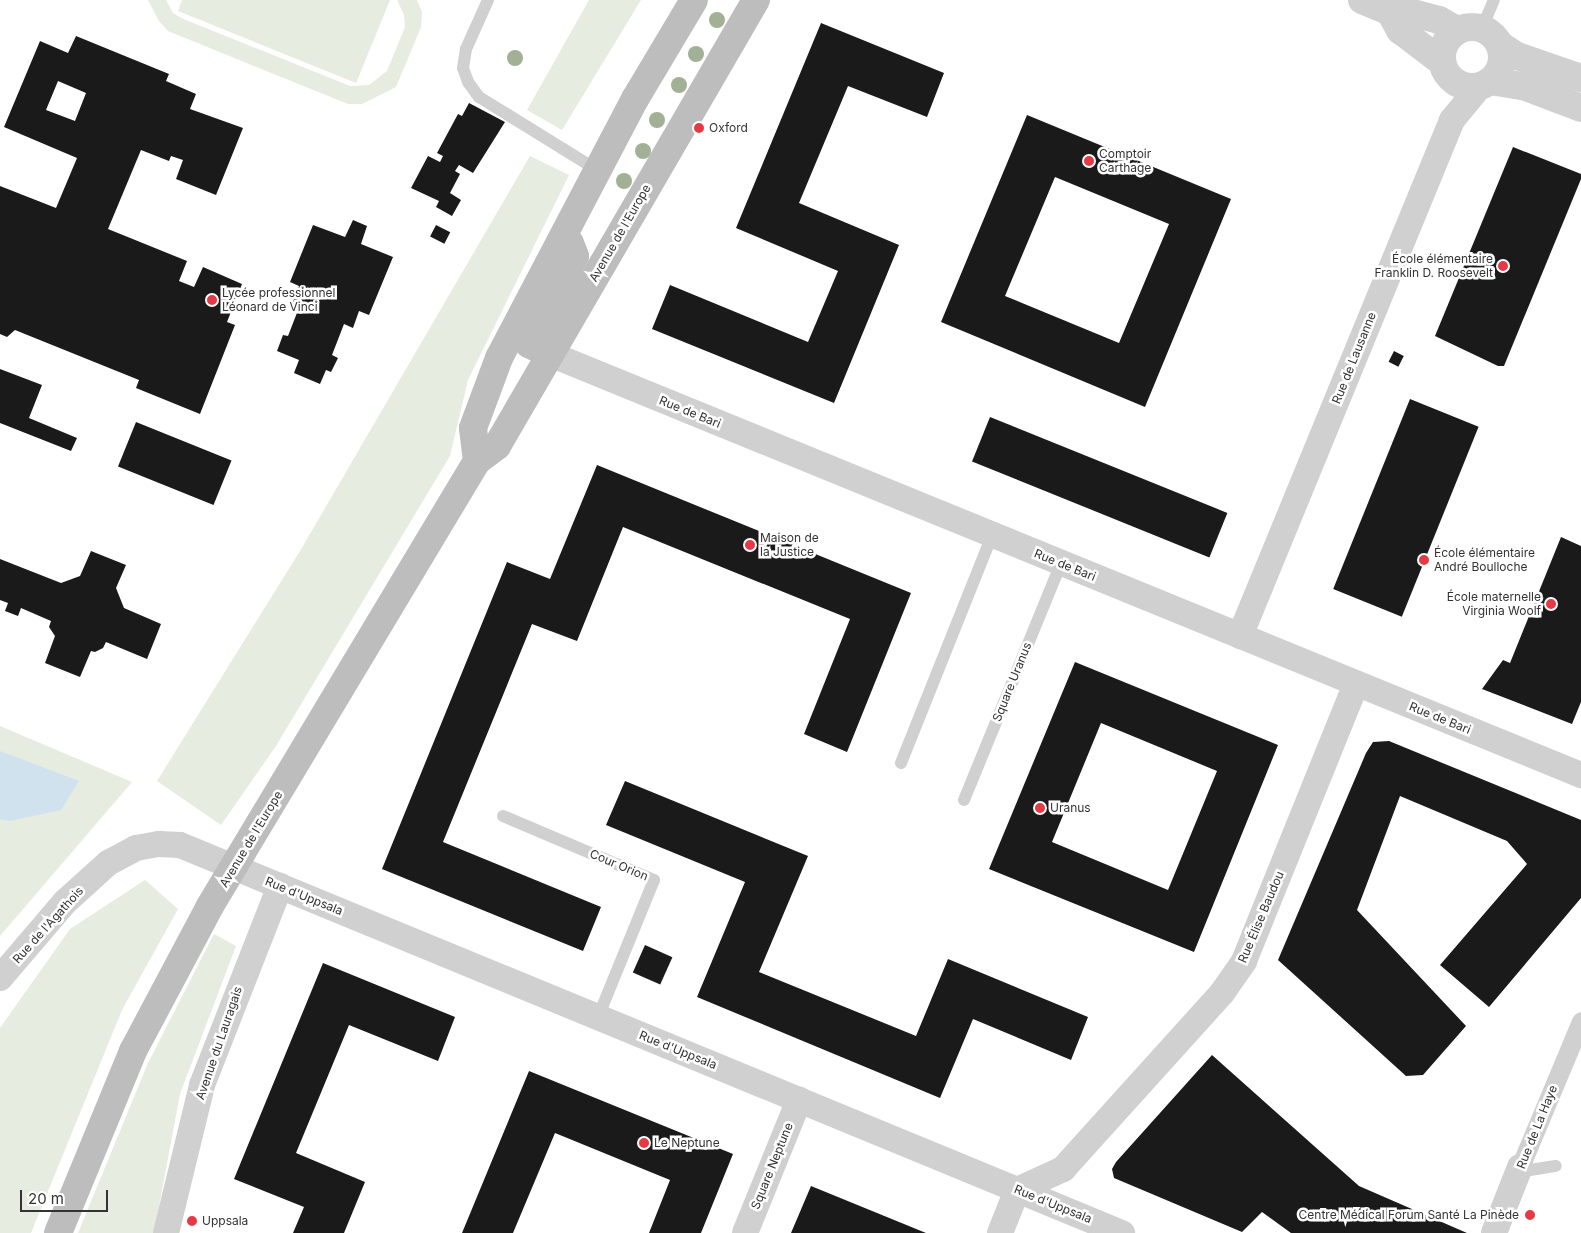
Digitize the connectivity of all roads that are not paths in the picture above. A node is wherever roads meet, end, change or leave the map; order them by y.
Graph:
1 (488, 0) edge
2 (694, 0) edge
3 (756, 0) edge
4 (1362, 0) edge
5 (1494, 0) edge
6 (1390, 12) junction
7 (1480, 34) junction
8 (1442, 62) junction
9 (1581, 78) edge
10 (1485, 83) junction
11 (1581, 108) edge
12 (599, 171) junction
13 (566, 232) junction
14 (550, 354) junction
15 (477, 461) junction
16 (992, 535) junction
17 (1060, 563) junction
18 (1240, 636) junction
19 (1356, 684) junction
20 (901, 763) dead end
21 (1581, 776) edge
22 (964, 800) dead end
23 (503, 816) dead end
24 (234, 867) junction
25 (280, 886) junction
26 (0, 978) edge
27 (598, 1017) junction
28 (1581, 1021) edge
29 (799, 1100) junction
30 (1556, 1166) dead end
31 (1520, 1167) junction
32 (1018, 1190) junction
33 (58, 1233) edge
34 (166, 1233) edge
35 (745, 1233) edge
36 (1000, 1233) edge
37 (1122, 1233) edge
38 (1494, 1233) edge

1 - 12 lane
2 - 12 main road
3 - 14 main road, Avenue de l'Europe
4 - 6 street
5 - 7 lane
6 - 7 street
6 - 8 street
7 - 8 street
7 - 9 street
7 - 10 street
8 - 10 street
10 - 11 street
10 - 18 street, Rue de Lausanne
12 - 13 main road
13 - 14 main road
13 - 15 main road
14 - 15 main road, Avenue de l'Europe
14 - 16 street, Rue de Bari
15 - 24 main road, Avenue de l'Europe
16 - 17 street, Rue de Bari
16 - 20 lane
17 - 18 street, Rue de Bari
17 - 22 lane, Square Uranus
18 - 19 street, Rue de Bari
19 - 21 street, Rue de Bari
19 - 32 street, Rue Élise Baudou
23 - 27 lane, Cour Orion
24 - 25 street, Rue d'Uppsala
24 - 26 street, Rue de l'Agathois
24 - 33 main road, Avenue de l'Europe
25 - 27 street, Rue d'Uppsala
25 - 34 street, Avenue du Lauragais
27 - 29 street, Rue d'Uppsala
28 - 31 street, Rue de La Haye
29 - 32 street, Rue d'Uppsala
29 - 35 street, Square Neptune
30 - 31 lane
31 - 38 street, Rue de La Haye
32 - 36 street
32 - 37 street, Rue d'Uppsala

